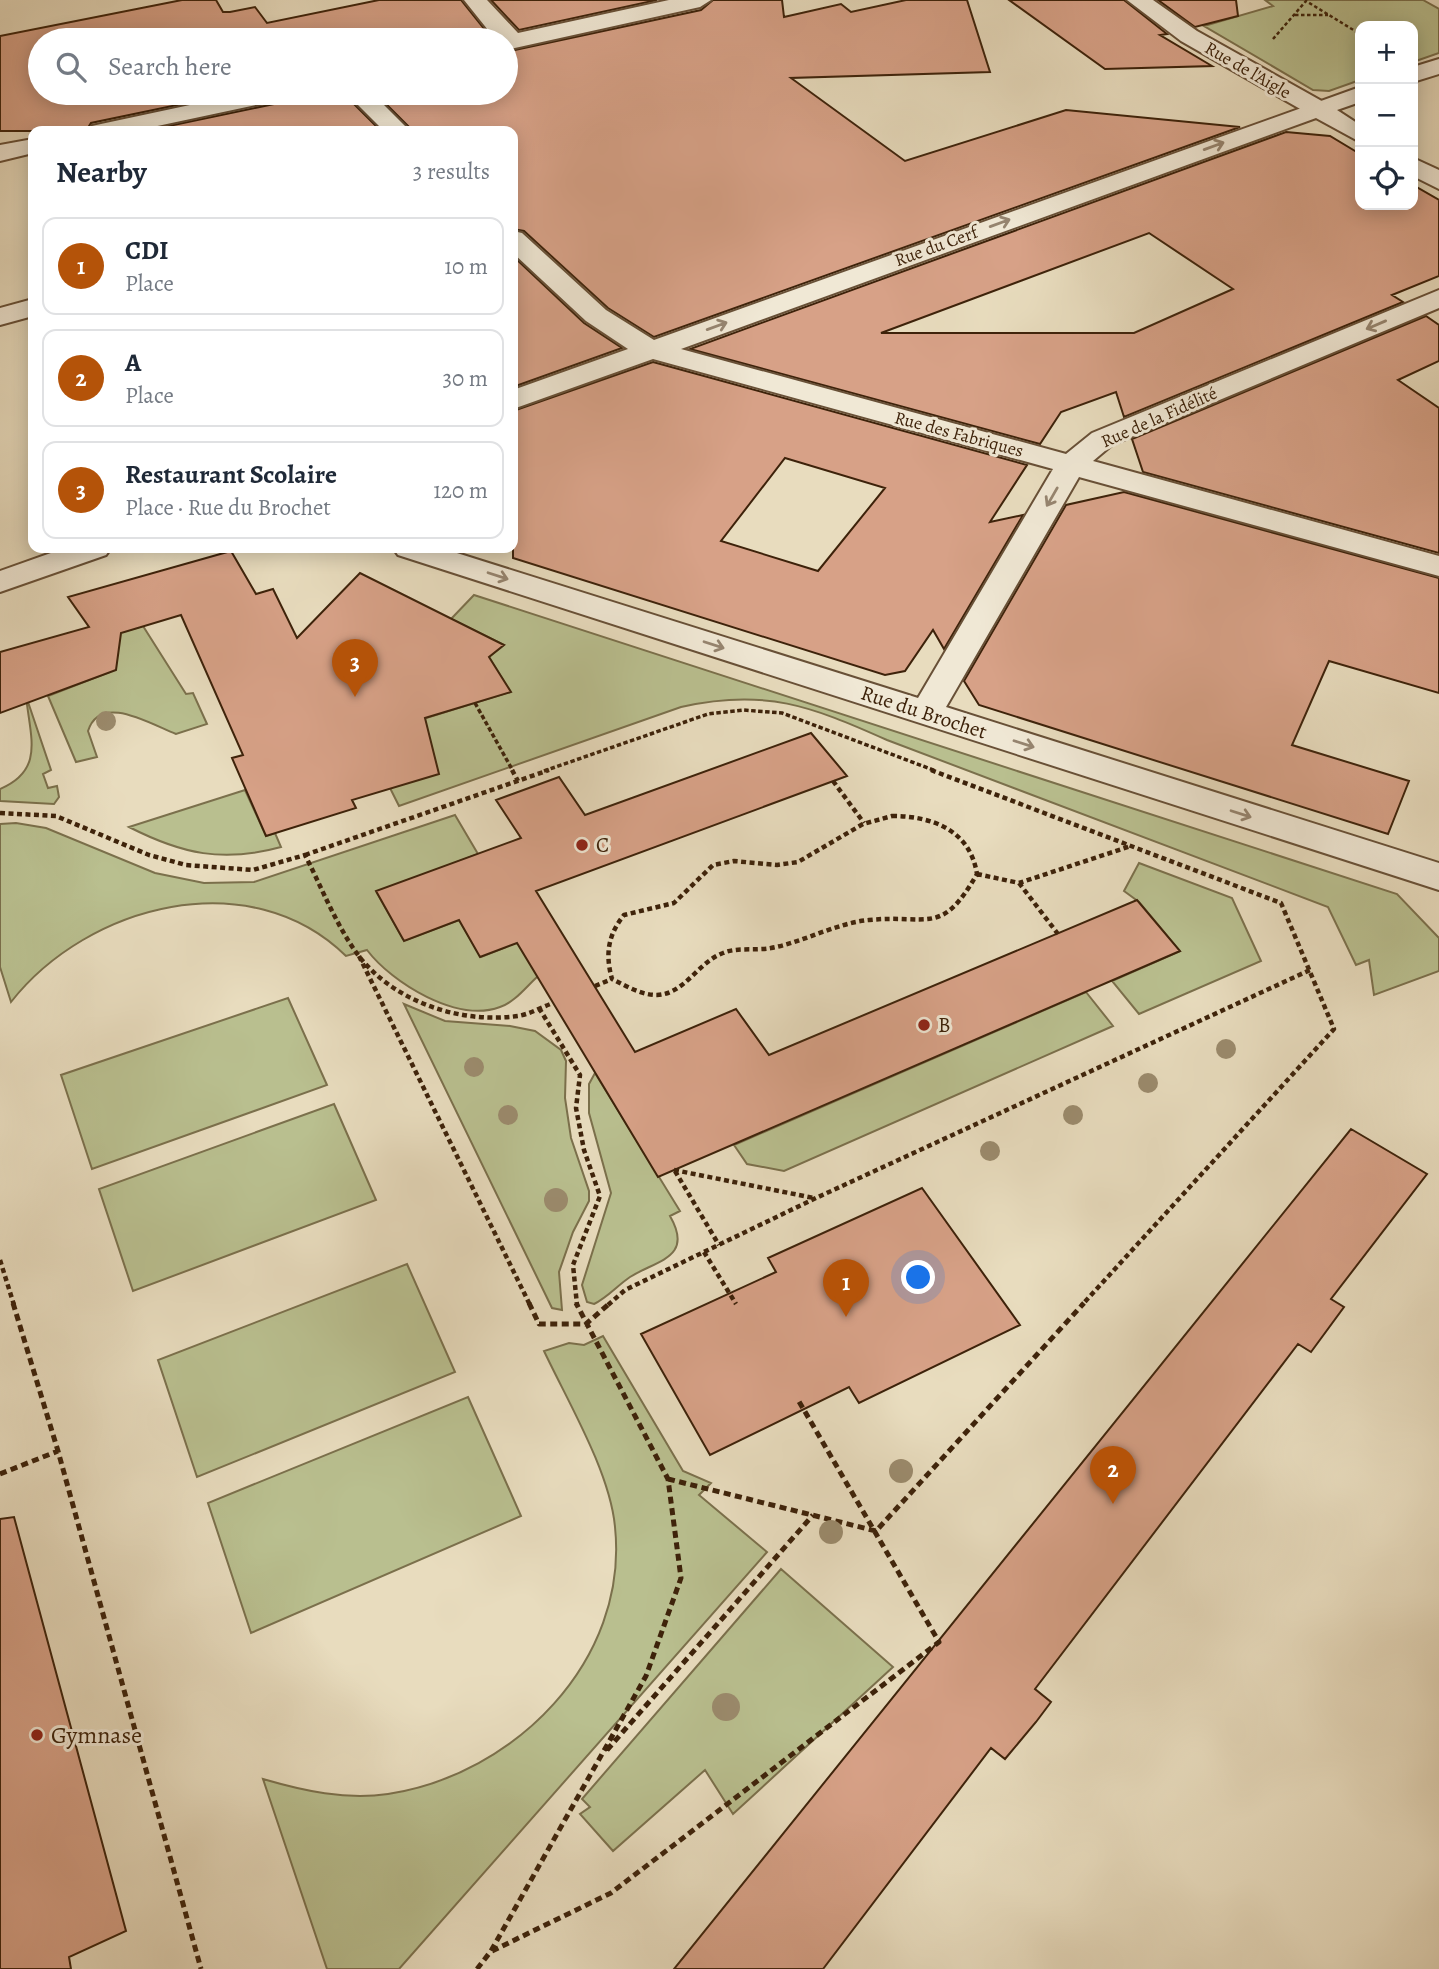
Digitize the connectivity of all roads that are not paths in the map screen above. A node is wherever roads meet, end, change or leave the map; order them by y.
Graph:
1 (475, 0) edge
2 (699, 0) edge
3 (1139, 0) edge
4 (498, 28) edge
5 (518, 40) edge
6 (1439, 66) edge
7 (1418, 73) edge
8 (1355, 96) edge
9 (223, 105) edge
10 (371, 105) edge
11 (1318, 109) junction
12 (124, 126) edge
13 (393, 126) edge
14 (1355, 132) edge
15 (28, 147) edge
16 (0, 153) edge
17 (1418, 169) edge
18 (1439, 181) edge
19 (518, 244) edge
20 (1439, 298) edge
21 (28, 309) edge
22 (0, 317) edge
23 (653, 350) junction
24 (518, 398) edge
25 (1071, 465) junction
26 (81, 553) edge
27 (425, 553) edge
28 (1439, 566) edge
29 (0, 582) edge
30 (926, 713) junction
31 (1439, 877) edge

1 - 4 street
2 - 5 street
3 - 11 street, Rue de l'Aigle
6 - 7 street
8 - 11 street, Rue du Cerf
9 - 12 street
10 - 13 street
11 - 14 street, Rue de l'Aigle
23 -> 11 street, Rue du Cerf
15 - 16 street
17 - 18 street
19 - 23 street, Rue des Fabriques
20 -> 25 street, Rue de la Fidélité
21 - 22 street
23 - 24 street, Rue du Cerf
23 - 25 street, Rue des Fabriques
25 - 28 street, Rue des Fabriques
25 -> 30 street, Rue de la Fidélité
26 - 29 street
27 -> 30 street, Rue du Brochet
30 -> 31 street, Rue du Brochet

